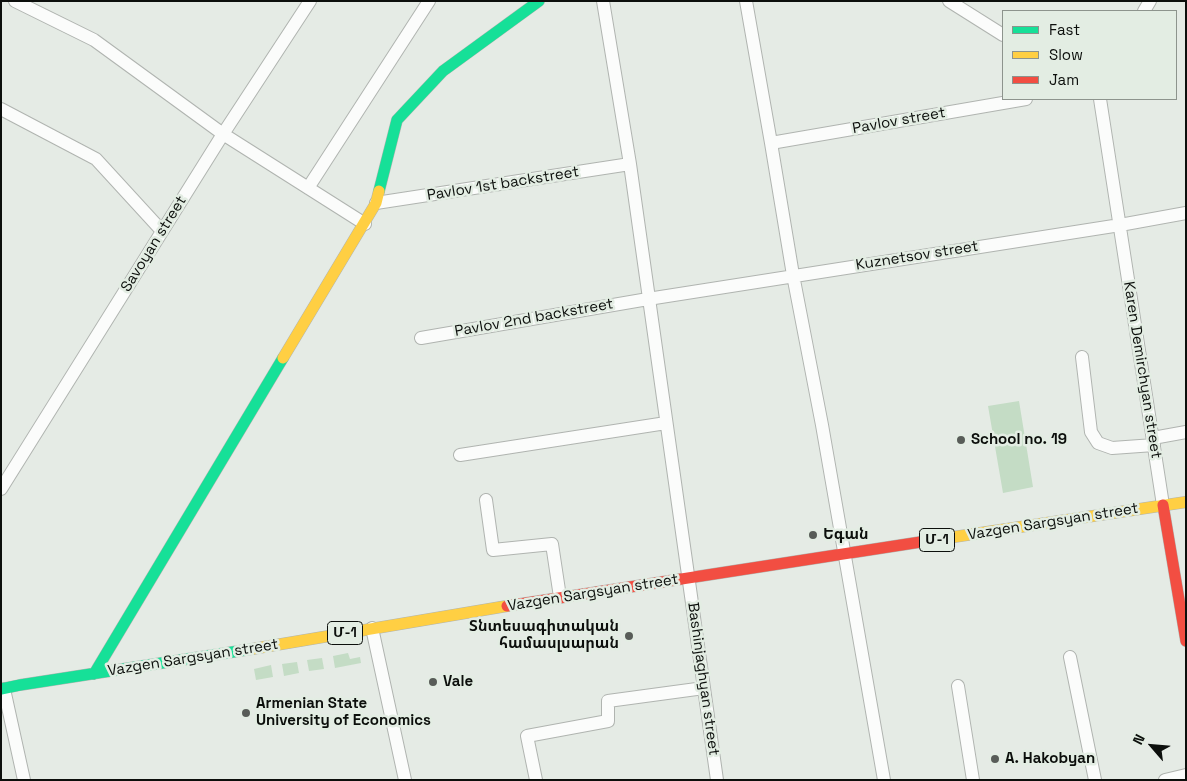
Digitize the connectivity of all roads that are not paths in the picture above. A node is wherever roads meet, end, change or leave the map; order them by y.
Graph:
1 (15, 1) edge
2 (310, 1) edge
3 (429, 1) edge
4 (539, 1) edge
5 (603, 1) edge
6 (746, 1) edge
7 (949, 1) edge
8 (1002, 35) edge
9 (1020, 100) edge
10 (1100, 100) edge
11 (1, 109) edge
12 (223, 134) junction
13 (771, 143) junction
14 (630, 164) junction
15 (308, 188) junction
16 (376, 203) junction
17 (1186, 213) edge
18 (365, 224) junction
19 (1120, 225) junction
20 (162, 231) junction
21 (793, 275) junction
22 (648, 299) junction
23 (420, 338) dead end
24 (1082, 357) dead end
25 (666, 422) junction
26 (1186, 432) edge
27 (1153, 441) junction
28 (460, 455) dead end
29 (1, 489) edge
30 (486, 500) dead end
31 (1186, 502) edge
32 (1163, 505) junction
33 (845, 554) junction
34 (689, 578) junction
35 (560, 597) junction
36 (372, 628) junction
37 (1186, 641) edge
38 (1070, 657) dead end
39 (94, 674) junction
40 (958, 686) dead end
41 (704, 688) junction
42 (3, 689) edge
43 (1186, 775) edge
44 (24, 780) edge
45 (405, 780) edge
46 (536, 780) edge
47 (717, 780) edge
48 (884, 780) edge
49 (973, 780) edge
50 (1095, 780) edge
51 (1165, 780) edge

1 - 12 street
2 - 12 street, Savoyan street
3 - 15 street
4 - 16 main road
5 - 14 street, Bashinjaghyan street
6 - 13 street
7 - 8 street
9 - 13 street, Pavlov street
10 - 19 street, Karen Demirchyan street
11 - 20 street
12 - 15 street
12 - 20 street, Savoyan street
13 - 21 street
14 - 16 street, Pavlov 1st backstreet
14 - 22 street, Bashinjaghyan street
15 - 18 street
16 - 18 main road
17 - 19 street, Kuznetsov street
18 - 39 main road
19 - 21 street, Kuznetsov street
19 - 27 street, Karen Demirchyan street
20 - 29 street, Savoyan street
21 - 22 street, Kuznetsov street
21 - 33 street
22 - 23 street, Pavlov 2nd backstreet
22 - 25 street, Bashinjaghyan street
24 - 27 street
25 - 28 street
25 - 34 street, Bashinjaghyan street
26 - 27 street
27 - 32 street, Karen Demirchyan street
30 - 35 street
31 - 32 main road, Vazgen Sargsyan street / Մ-1
32 - 33 main road, Vazgen Sargsyan street / Մ-1
32 - 37 main road, Karen Demirchyan street
33 - 34 main road, Vazgen Sargsyan street / Մ-1
33 - 48 street
34 - 35 main road, Vazgen Sargsyan street / Մ-1
34 - 41 street, Bashinjaghyan street
35 - 36 main road, Vazgen Sargsyan street / Մ-1
36 - 39 main road, Vazgen Sargsyan street / Մ-1
36 - 45 street
38 - 50 street
39 - 42 main road, Vazgen Sargsyan street / Մ-1
40 - 49 street
41 - 46 street
41 - 47 street, Bashinjaghyan street
42 - 44 street
43 - 51 street

